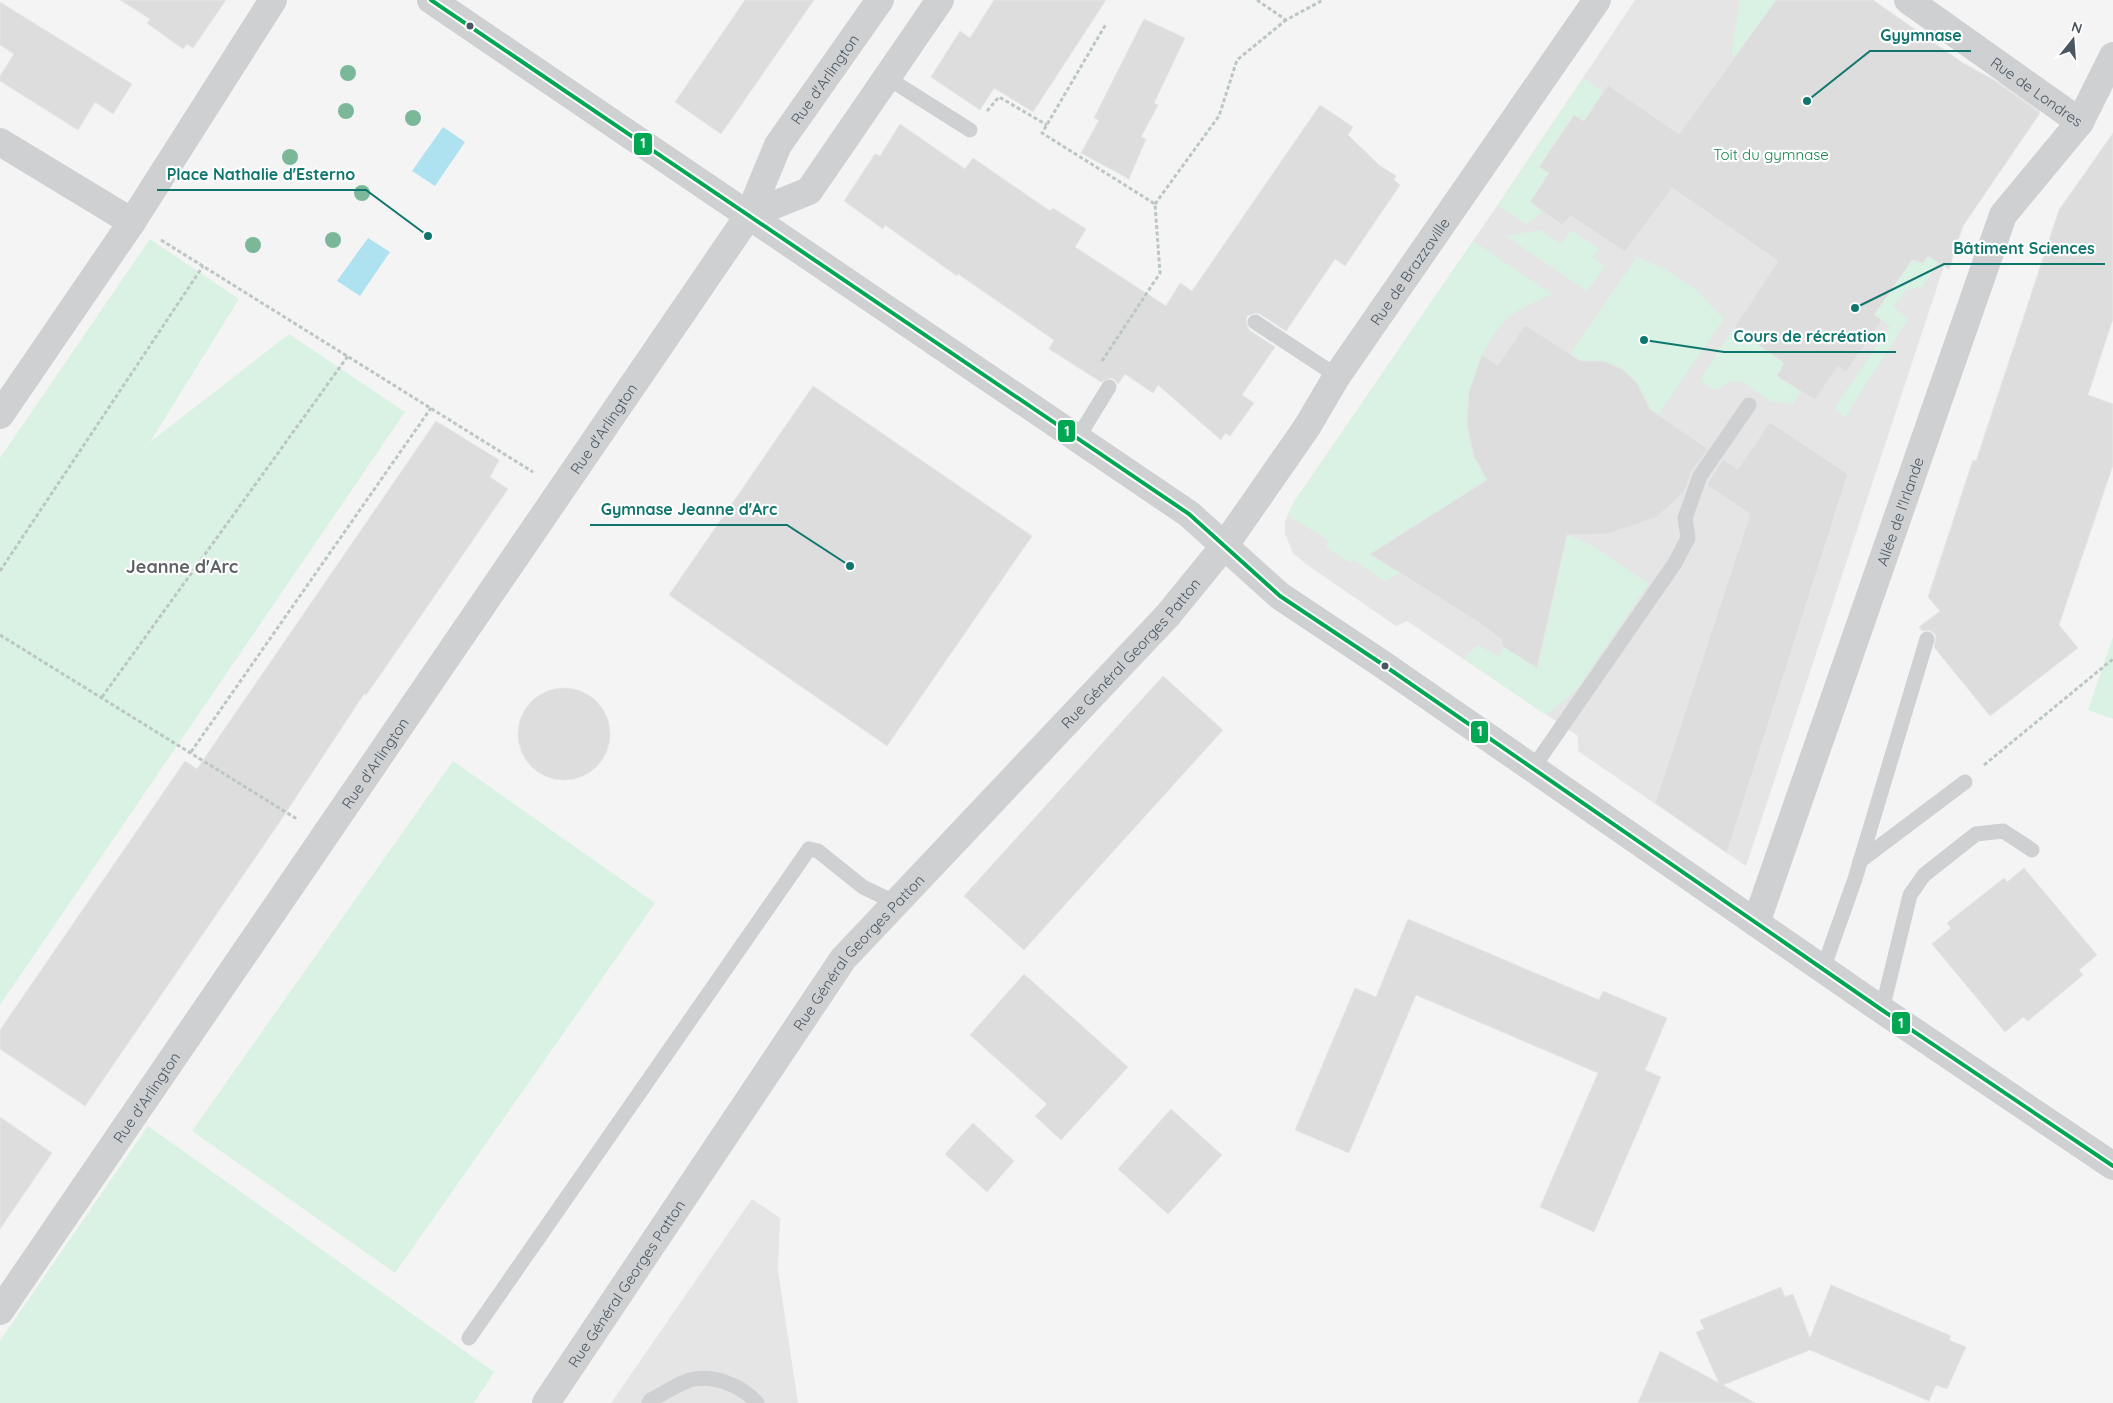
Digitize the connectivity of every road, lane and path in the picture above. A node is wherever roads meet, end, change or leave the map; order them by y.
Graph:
1 (273, 0) edge
2 (431, 0) edge
3 (880, 0) edge
4 (940, 0) edge
5 (1257, 0) edge
6 (1323, 0) edge
7 (1597, 0) edge
8 (1908, 0) edge
9 (1286, 20) junction
10 (1106, 24) dead end
11 (2113, 56) edge
12 (886, 78) junction
13 (980, 110) dead end
14 (2080, 122) junction
15 (1047, 125) junction
16 (970, 130) dead end
17 (0, 142) edge
18 (1155, 204) junction
19 (749, 215) junction
20 (132, 222) junction
21 (203, 266) junction
22 (1256, 322) dead end
23 (348, 356) junction
24 (1100, 363) dead end
25 (1337, 376) junction
26 (1110, 388) dead end
27 (1749, 404) dead end
28 (432, 408) junction
29 (0, 415) edge
30 (1077, 439) junction
31 (561, 489) junction
32 (1224, 545) junction
33 (0, 571) edge
34 (0, 635) edge
35 (1927, 639) dead end
36 (2113, 659) edge
37 (102, 697) junction
38 (190, 752) junction
39 (1533, 768) junction
40 (1965, 782) joint
41 (325, 836) junction
42 (2032, 850) dead end
43 (1860, 861) junction
44 (896, 903) junction
45 (1756, 923) junction
46 (1823, 970) junction
47 (1882, 1010) junction
48 (2113, 1166) edge
49 (0, 1311) edge
50 (469, 1338) dead end
51 (546, 1403) edge
52 (649, 1403) edge
53 (756, 1403) edge

1 - 20 street
2 - 19 street
3 - 19 street, Rue d'Arlington
4 - 12 street
5 - 9 path
6 - 9 path
7 - 25 street, Rue de Brazzaville
8 - 14 street, Rue de Londres
9 - 18 path
10 - 15 path
11 - 14 street, Rue de Londres
12 - 16 lane
12 - 19 street
13 - 15 path
14 - 45 street, Allée de l'Irlande
15 - 18 path
17 - 20 street
18 - 24 path
19 - 30 street
19 - 31 street, Rue d'Arlington
20 - 21 path
20 - 29 street
21 - 23 path
21 - 33 path
22 - 25 lane
23 - 28 path
23 - 37 path
25 - 32 street, Rue de Brazzaville
26 - 30 lane
27 - 39 lane
28 - 31 path
28 - 38 path
30 - 32 street
31 - 41 street, Rue d'Arlington
32 - 39 street
32 - 44 street, Rue Général Georges Patton
34 - 37 path
35 - 43 lane
36 - 40 path
37 - 38 path
38 - 41 path
39 - 45 street
40 - 43 lane
41 - 49 street, Rue d'Arlington
42 - 47 lane
43 - 46 lane
44 - 50 lane
44 - 51 street, Rue Général Georges Patton
45 - 46 street
46 - 47 street
47 - 48 street
52 - 53 lane

